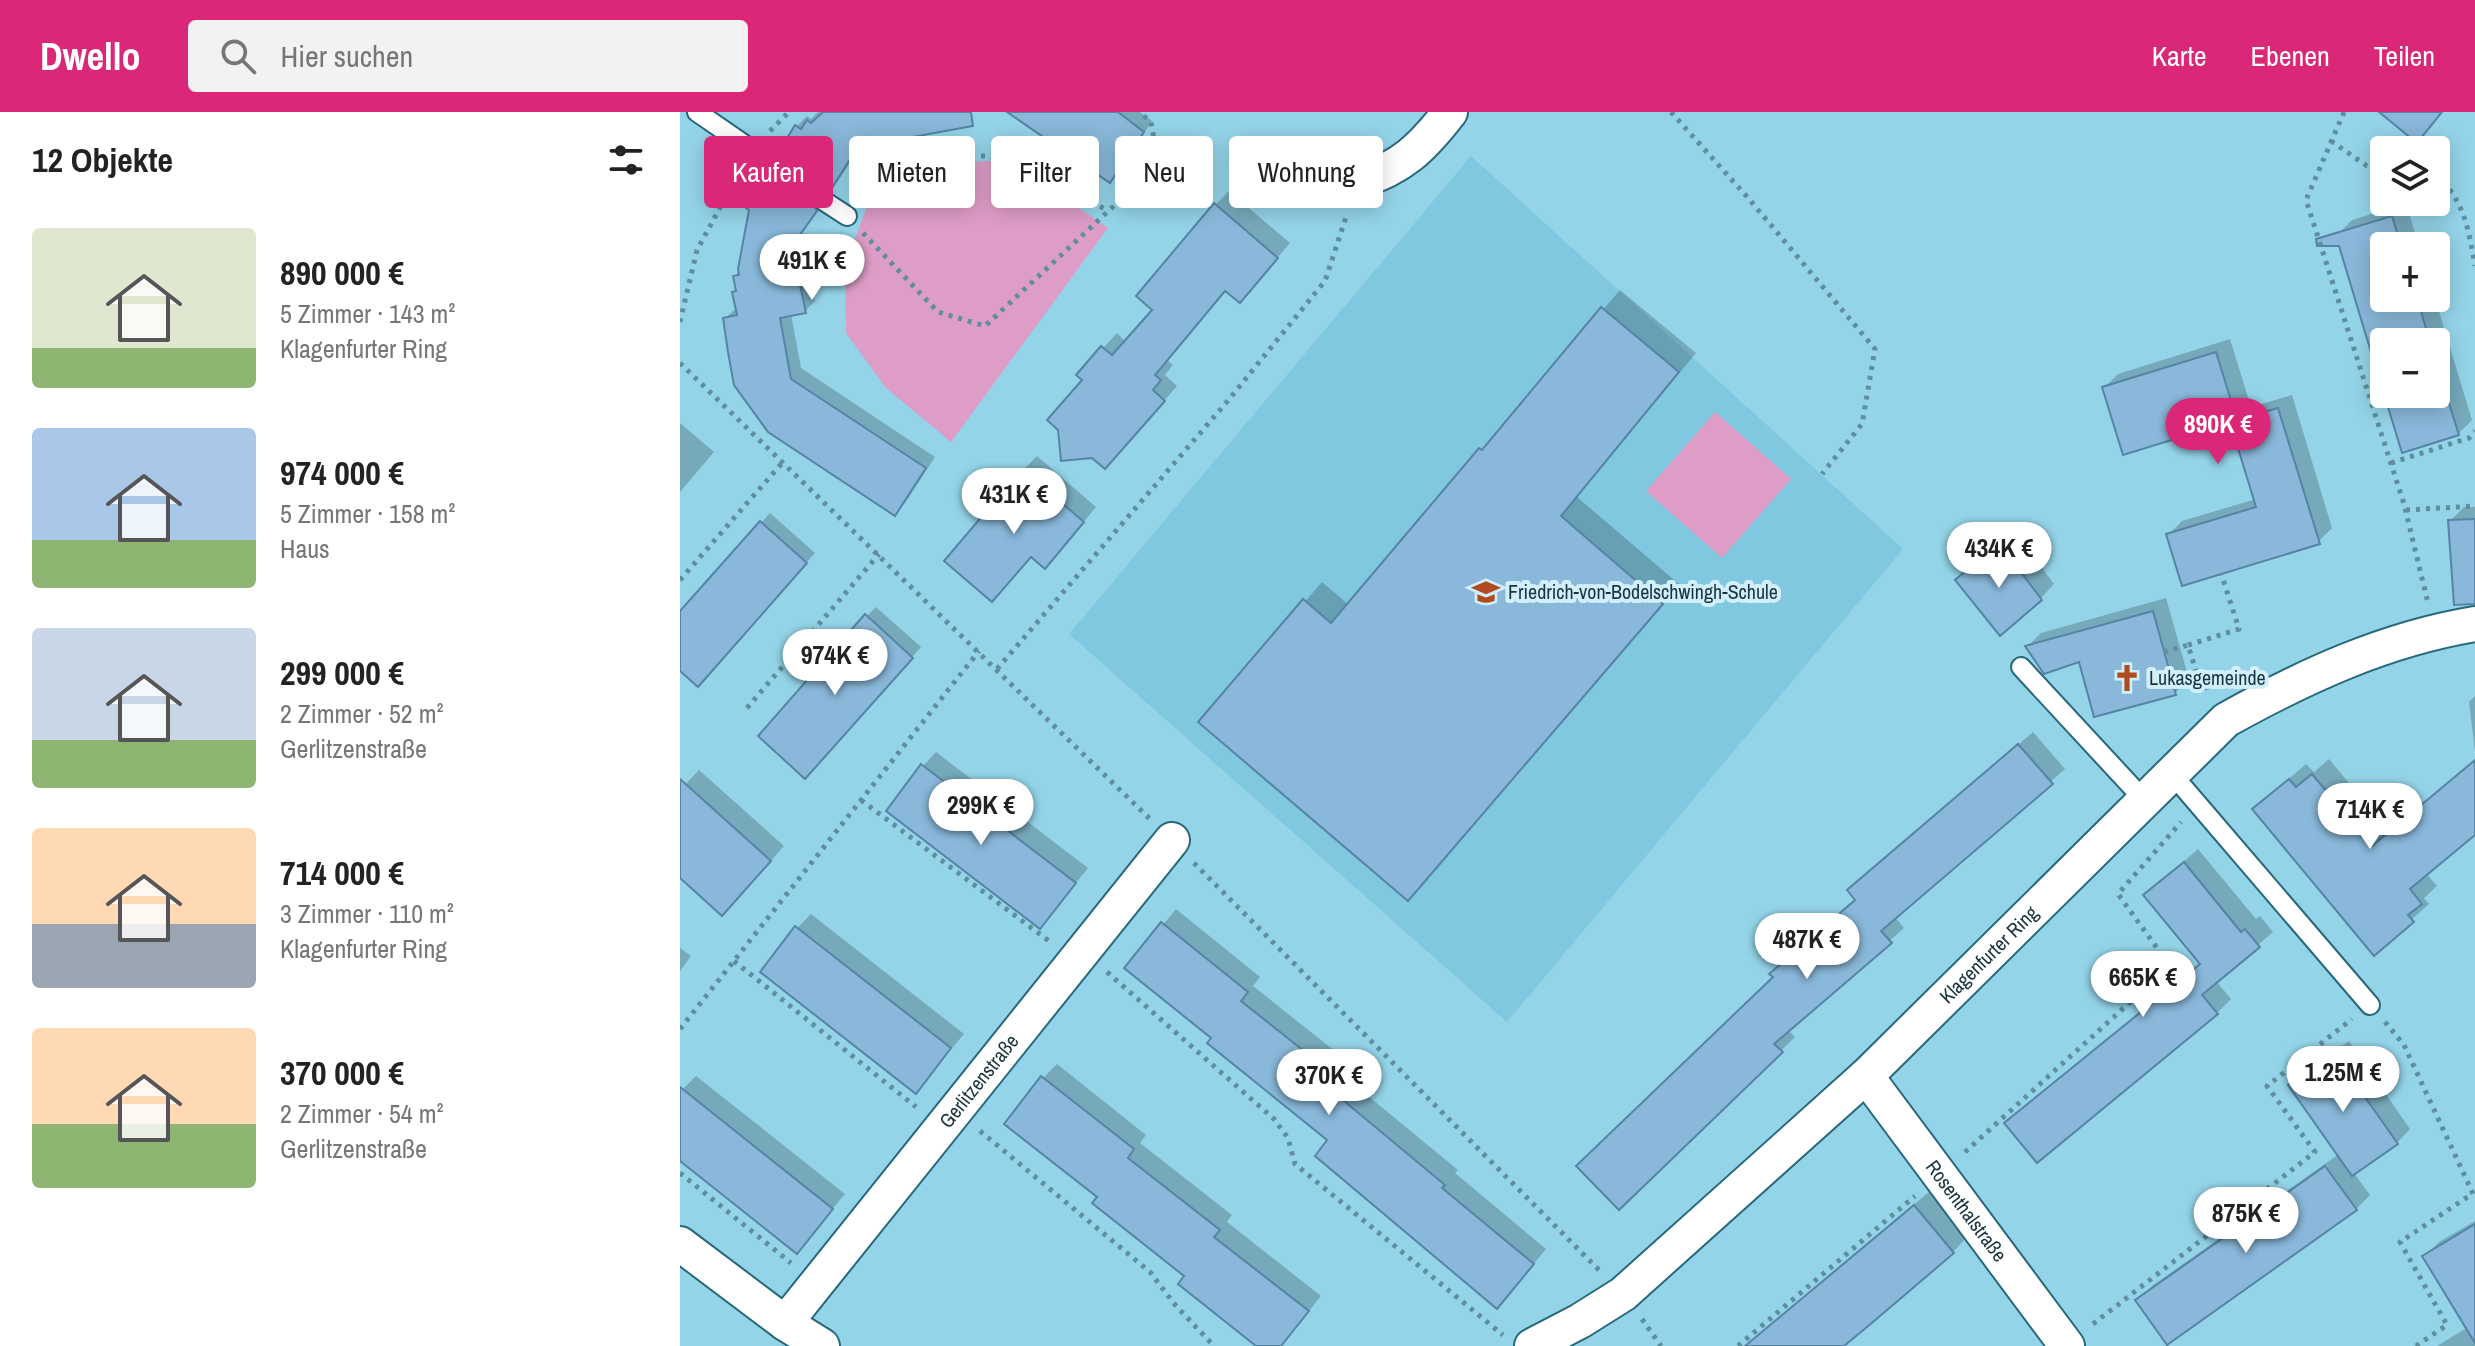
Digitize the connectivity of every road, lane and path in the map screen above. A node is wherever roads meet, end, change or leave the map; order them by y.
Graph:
1 (697, 112) edge
2 (789, 112) edge
3 (1139, 112) edge
4 (1450, 112) edge
5 (1671, 112) edge
6 (2344, 112) edge
7 (773, 128) dead end
8 (732, 136) edge
9 (2331, 141) junction
10 (2370, 167) edge
11 (1383, 174) edge
12 (2450, 189) edge
13 (833, 207) edge
14 (720, 208) edge
15 (1349, 208) edge
16 (1109, 211) junction
17 (847, 216) junction
18 (2475, 266) edge
19 (680, 322) edge
20 (681, 366) edge
21 (2475, 431) edge
22 (783, 462) junction
23 (2391, 463) junction
24 (1822, 474) dead end
25 (2475, 506) edge
26 (2406, 510) junction
27 (879, 554) junction
28 (2221, 573) dead end
29 (680, 580) edge
30 (2475, 624) edge
31 (2435, 631) junction
32 (2188, 645) junction
33 (979, 651) junction
34 (2164, 652) dead end
35 (2021, 667) dead end
36 (997, 669) junction
37 (747, 708) dead end
38 (2226, 720) junction
39 (2172, 774) junction
40 (861, 800) junction
41 (2145, 801) junction
42 (2198, 803) junction
43 (1172, 840) junction
44 (1079, 956) junction
45 (734, 961) junction
46 (2370, 1005) junction
47 (680, 1029) edge
48 (1866, 1076) junction
49 (949, 1119) junction
50 (680, 1173) edge
51 (1939, 1175) junction
52 (2474, 1196) edge
53 (680, 1244) edge
54 (816, 1284) junction
55 (1623, 1294) junction
56 (785, 1323) junction
57 (1518, 1341) edge
58 (2067, 1345) edge
59 (822, 1346) edge
60 (1214, 1346) edge
61 (1738, 1346) edge
62 (2416, 1346) edge

1 - 8 lane
2 - 7 path
3 - 16 path
4 - 11 street
5 - 24 path
6 - 9 path
9 - 10 path
9 - 23 path
12 - 18 path
13 - 17 lane
14 - 19 path
15 - 36 path
16 - 17 path
16 - 17 path
20 - 22 path
21 - 23 path
22 - 27 path
22 - 29 path
23 - 26 path
25 - 26 path
26 - 31 path
27 - 33 path
27 - 37 path
28 - 32 path
30 - 31 street, Klagenfurter Ring
31 - 38 street, Klagenfurter Ring
32 - 34 path
32 - 38 path
33 - 36 path
33 - 40 path
35 - 41 lane
36 - 43 path
38 - 39 street, Klagenfurter Ring
39 - 41 street, Klagenfurter Ring
39 - 42 lane
40 - 44 path
40 - 45 path
41 - 48 street, Klagenfurter Ring
42 - 46 lane
42 - 51 path
43 - 44 street, Gerlitzenstraße
43 - 55 path
44 - 49 street, Gerlitzenstraße
44 - 57 path
45 - 47 path
45 - 49 path
46 - 52 path
46 - 58 path
48 - 51 street, Rosenthalstraße
48 - 55 street, Klagenfurter Ring
49 - 54 street, Gerlitzenstraße
49 - 60 path
50 - 54 path
51 - 58 street, Rosenthalstraße
51 - 61 path
52 - 62 path
53 - 56 street
54 - 56 street, Gerlitzenstraße
55 - 57 street, Klagenfurter Ring
56 - 59 street

